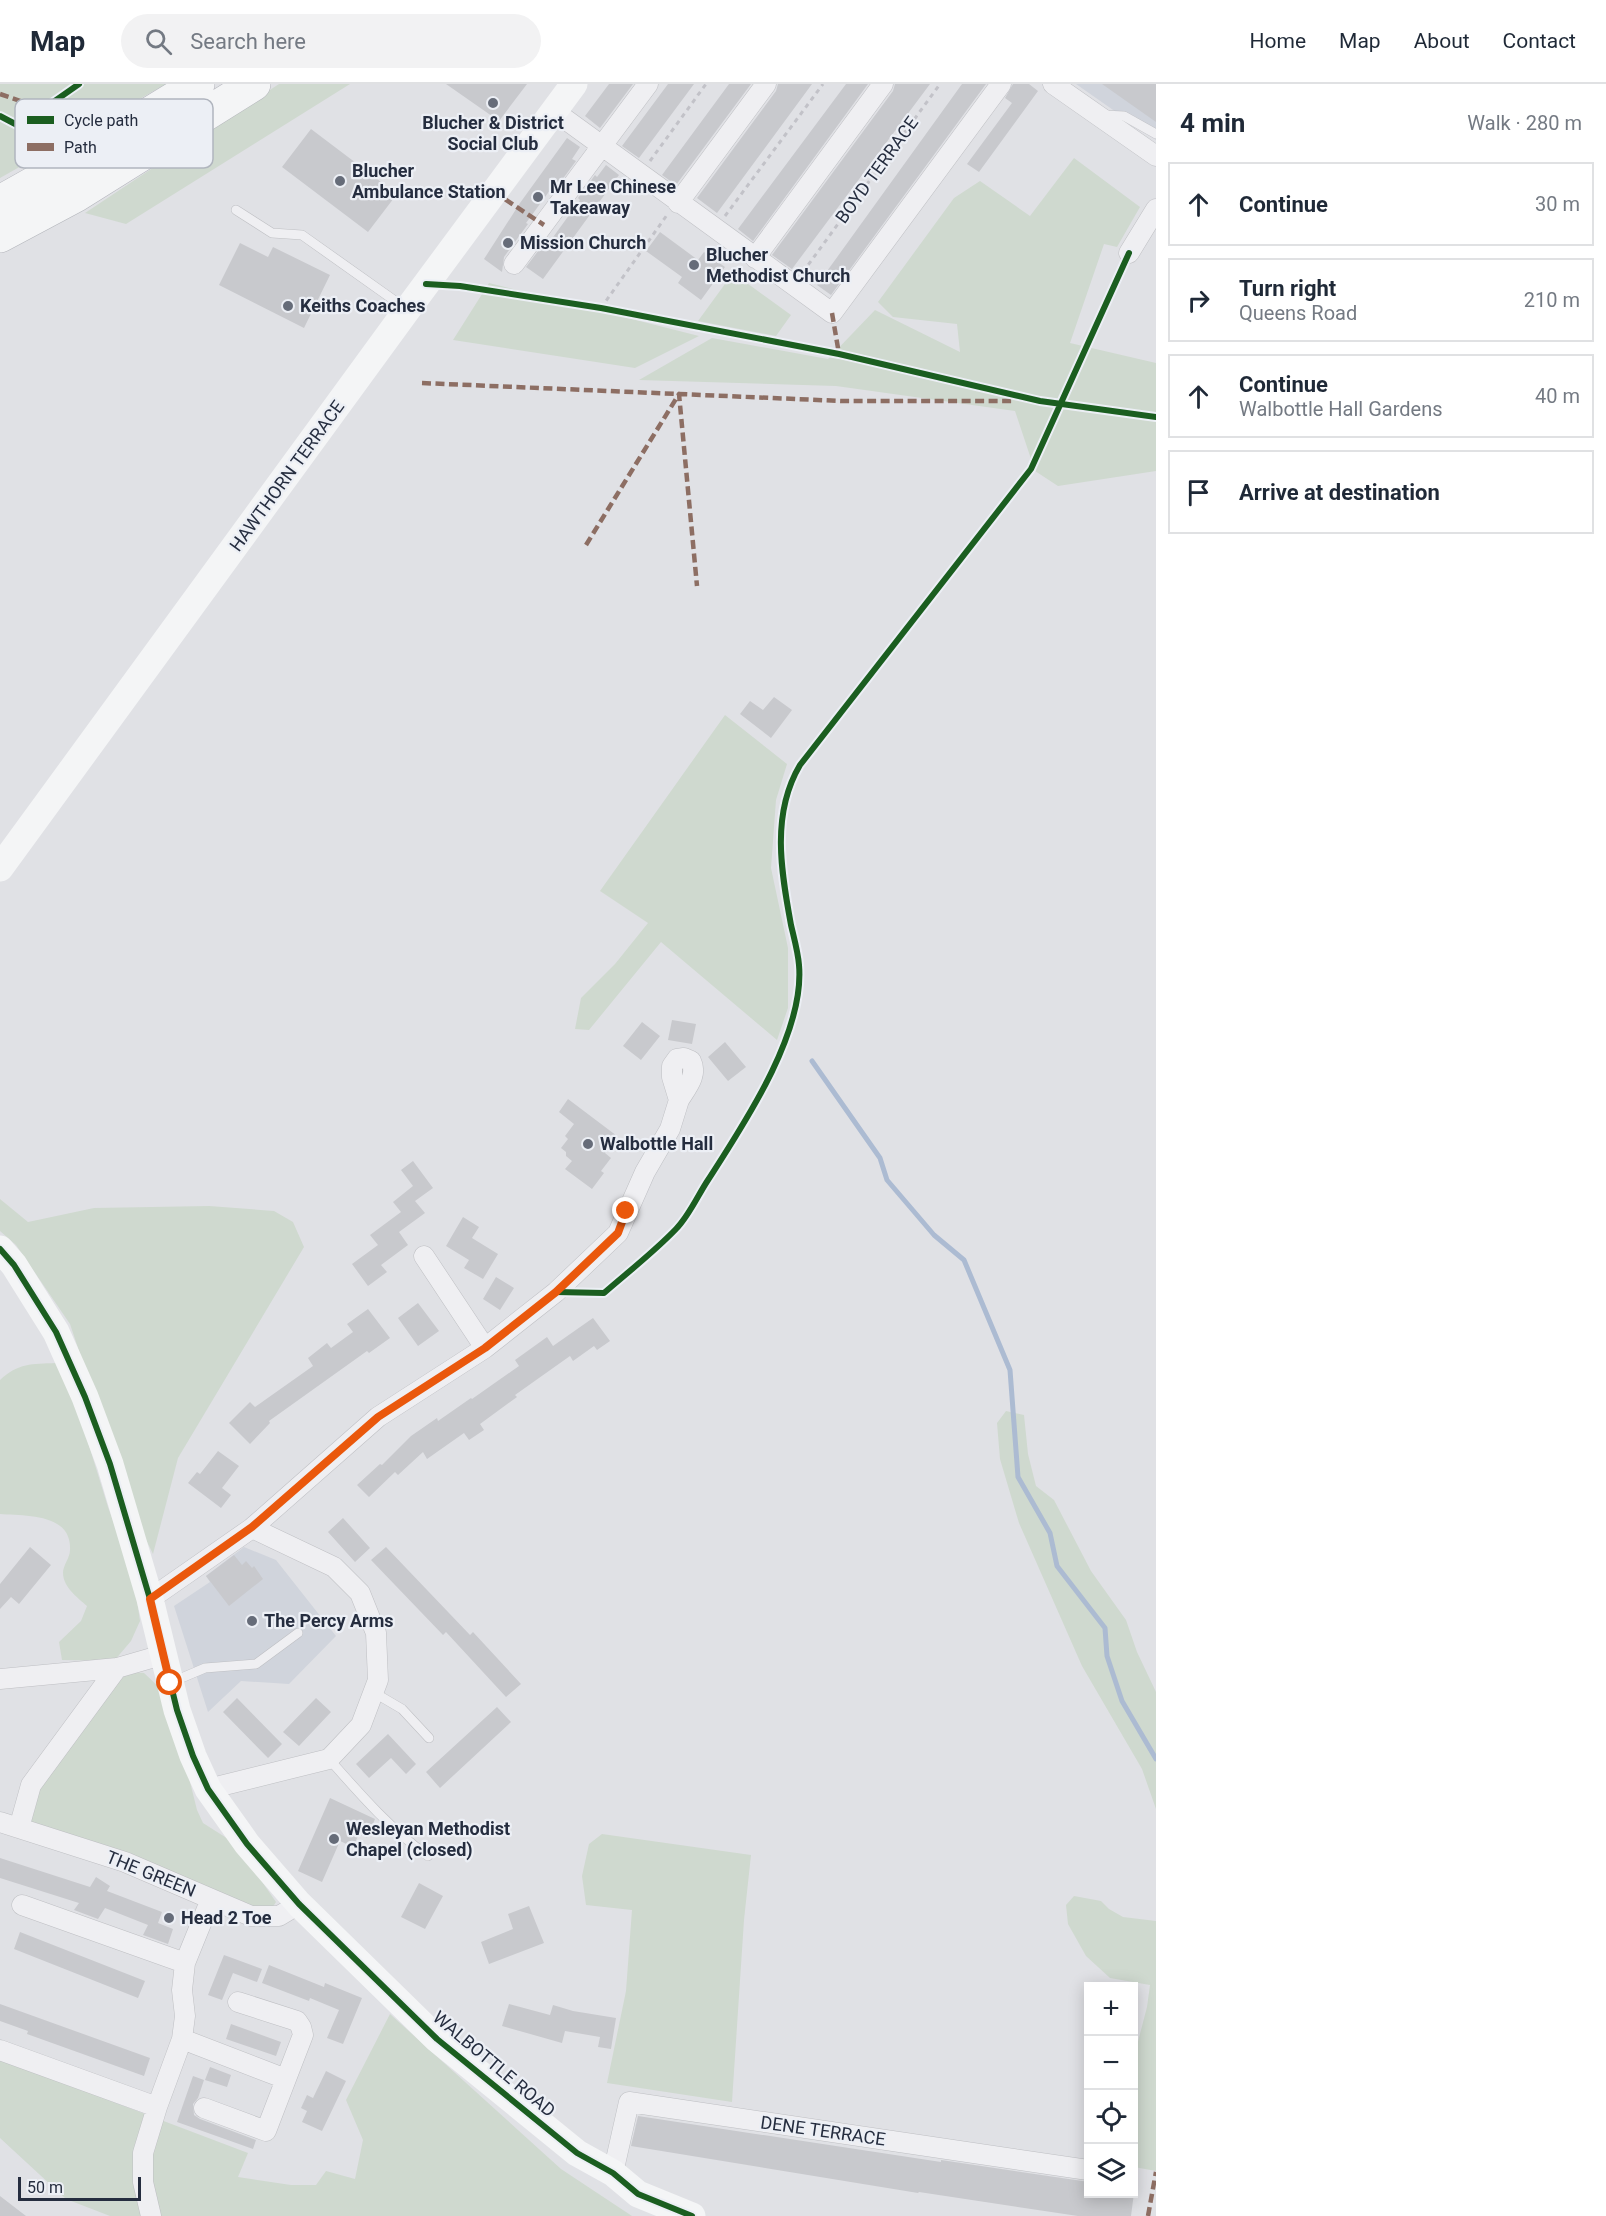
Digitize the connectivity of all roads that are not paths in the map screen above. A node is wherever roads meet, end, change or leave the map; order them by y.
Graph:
1 (198, 84) edge
2 (254, 84) edge
3 (574, 84) edge
4 (648, 84) edge
5 (766, 84) edge
6 (883, 84) edge
7 (1001, 84) edge
8 (1053, 84) edge
9 (173, 99) edge
10 (213, 110) edge
11 (554, 111) junction
12 (1098, 114) junction
13 (1156, 134) edge
14 (602, 147) junction
15 (1156, 156) edge
16 (60, 168) edge
17 (120, 168) edge
18 (0, 202) edge
19 (678, 203) junction
20 (1156, 209) edge
21 (236, 210) dead end
22 (0, 236) edge
23 (1129, 253) dead end
24 (755, 258) junction
25 (514, 264) dead end
26 (407, 310) junction
27 (0, 868) edge
28 (679, 1100) dead end
29 (0, 1249) edge
30 (424, 1257) dead end
31 (485, 1348) junction
32 (252, 1527) junction
33 (150, 1599) junction
34 (298, 1633) dead end
35 (162, 1654) junction
36 (117, 1668) junction
37 (0, 1679) edge
38 (170, 1683) junction
39 (373, 1692) junction
40 (429, 1738) dead end
41 (329, 1759) junction
42 (208, 1789) junction
43 (0, 1822) edge
44 (19, 1828) junction
45 (428, 1856) dead end
46 (212, 1899) junction
47 (299, 1904) junction
48 (22, 1905) dead end
49 (185, 1963) junction
50 (246, 1999) dead end
51 (182, 2039) junction
52 (0, 2050) edge
53 (286, 2079) junction
54 (157, 2107) junction
55 (204, 2108) dead end
56 (1084, 2169) edge
57 (614, 2173) junction
58 (151, 2216) edge
59 (692, 2216) edge

1 - 9 highway
2 - 10 highway
3 - 11 street, HAWTHORN TERRACE
4 - 14 street
5 - 19 street
6 - 24 street
7 - 24 street
8 - 12 street
11 - 14 street
11 - 26 street, HAWTHORN TERRACE
12 - 13 lane
12 - 15 street
14 - 19 street
14 - 25 street
16 - 18 highway
17 - 22 highway
19 - 24 street
20 - 23 street
21 - 26 lane
26 - 27 street, HAWTHORN TERRACE
28 - 31 street
29 - 33 street, WALBOTTLE ROAD
30 - 31 street
31 - 32 street
32 - 33 street
32 - 39 street
33 - 35 street, WALBOTTLE ROAD
34 - 38 lane
35 - 36 street
35 - 38 street, WALBOTTLE ROAD
36 - 37 street
36 - 44 street
38 - 42 street, WALBOTTLE ROAD
39 - 40 lane
39 - 41 street
41 - 42 street
41 - 45 lane
42 - 47 street, WALBOTTLE ROAD
43 - 44 street, THE GREEN
44 - 46 street, THE GREEN
46 - 47 street, THE GREEN
46 - 49 street
47 - 57 street, WALBOTTLE ROAD
48 - 49 street
49 - 51 street
50 - 53 street
51 - 53 street
51 - 54 street
52 - 54 street
53 - 55 street
54 - 58 street
56 - 57 street, DENE TERRACE
57 - 59 street, WALBOTTLE ROAD

